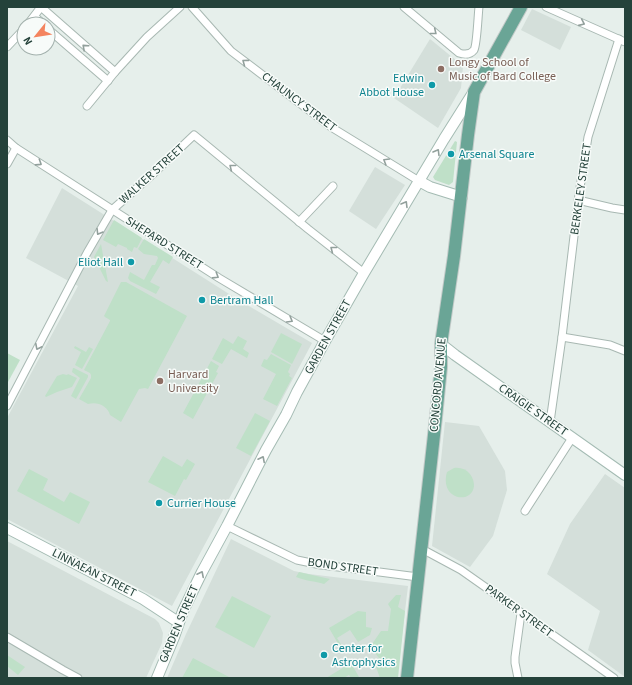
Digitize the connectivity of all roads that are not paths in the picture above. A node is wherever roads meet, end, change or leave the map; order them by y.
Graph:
1 (41, 7) edge
2 (180, 7) edge
3 (192, 7) edge
4 (404, 7) edge
5 (479, 7) edge
6 (521, 7) edge
7 (546, 7) edge
8 (35, 16) edge
9 (56, 35) edge
10 (16, 37) edge
11 (622, 41) edge
12 (7, 47) edge
13 (115, 72) junction
14 (108, 81) junction
15 (474, 92) junction
16 (87, 106) dead end
17 (7, 140) edge
18 (16, 148) junction
19 (7, 164) edge
20 (419, 181) junction
21 (333, 186) dead end
22 (462, 197) junction
23 (578, 200) junction
24 (112, 210) junction
25 (625, 210) edge
26 (299, 222) junction
27 (364, 273) junction
28 (562, 337) junction
29 (325, 340) junction
30 (441, 344) junction
31 (625, 351) edge
32 (7, 406) edge
33 (550, 422) junction
34 (572, 438) junction
35 (625, 475) edge
36 (525, 511) dead end
37 (227, 526) junction
38 (7, 528) edge
39 (422, 550) junction
40 (418, 578) junction
41 (521, 613) junction
42 (178, 622) junction
43 (7, 637) edge
44 (78, 678) edge
45 (157, 678) edge
46 (407, 678) edge
47 (518, 678) edge
48 (614, 678) edge

1 - 8 street
13 -> 1 street
2 - 13 street
20 -> 3 street, CHAUNCY STREET
4 -> 5 street
6 - 15 main road, GARDEN STREET
7 -> 11 street, BERKELEY STREET
9 - 14 street
10 - 12 street
11 - 23 street, BERKELEY STREET
13 - 14 street
14 - 16 street
20 -> 15 street, GARDEN STREET
15 - 22 main road, CONCORD AVENUE
17 - 18 street, SHEPARD STREET
18 - 19 street
18 -> 24 street, SHEPARD STREET
20 - 22 street
27 -> 20 street, GARDEN STREET
21 - 26 street
22 - 30 main road, CONCORD AVENUE
23 - 25 street
23 - 28 street, BERKELEY STREET
26 -> 24 street, WALKER STREET
24 -> 29 street, SHEPARD STREET
24 -> 32 street, WALKER STREET
27 -> 26 street, WALKER STREET
27 - 29 street, GARDEN STREET
28 - 31 street
28 - 33 street, BERKELEY STREET
37 -> 29 street, GARDEN STREET
30 - 33 street, CRAIGIE STREET
30 - 39 main road, CONCORD AVENUE
33 - 34 street, CRAIGIE STREET
34 - 35 street, CRAIGIE STREET
34 - 36 street
37 - 40 street, BOND STREET
42 -> 37 street, GARDEN STREET
38 - 42 street, LINNAEAN STREET
39 - 40 main road, CONCORD AVENUE
39 - 41 street, PARKER STREET
40 - 46 main road, CONCORD AVENUE
41 - 47 street
41 - 48 street, PARKER STREET
42 - 45 street, GARDEN STREET
43 - 44 street

